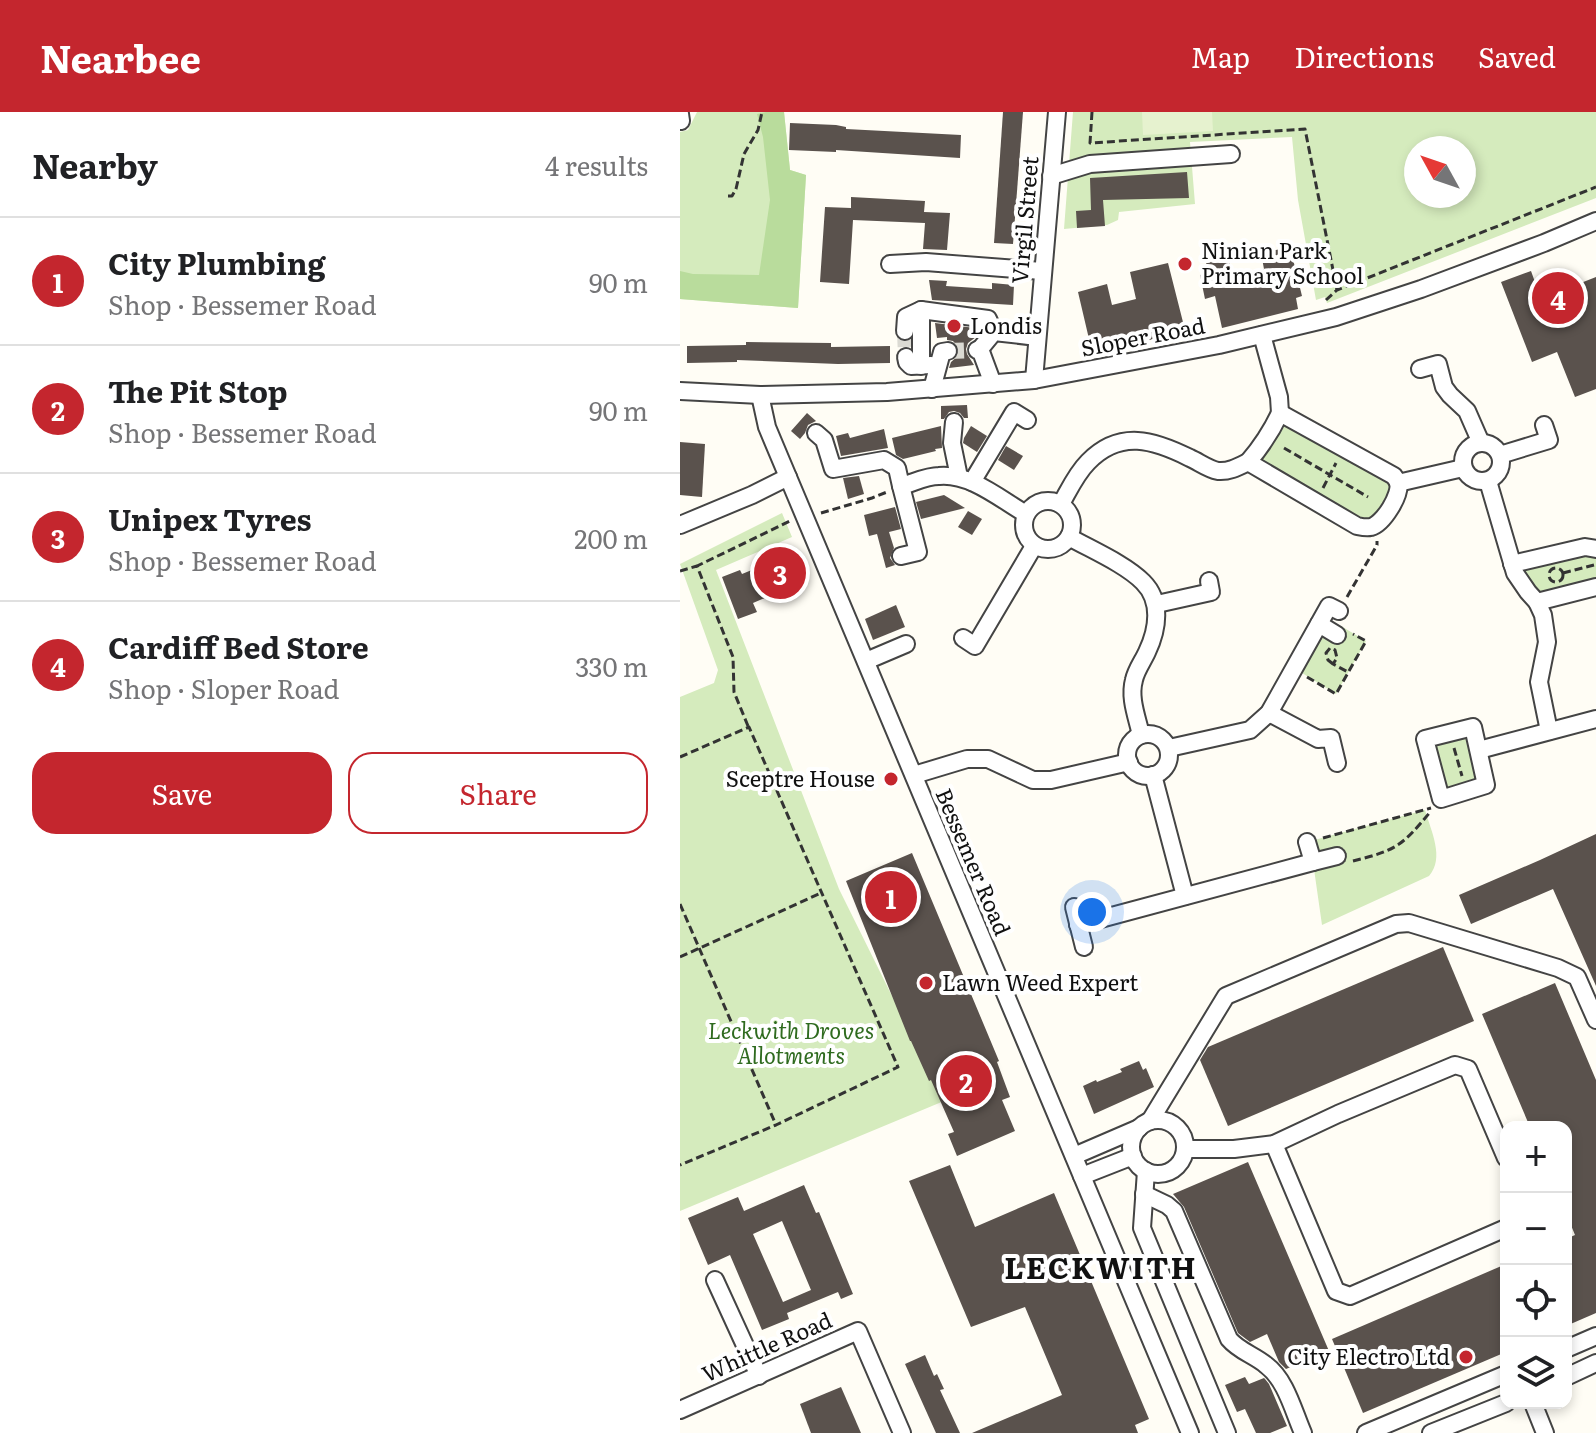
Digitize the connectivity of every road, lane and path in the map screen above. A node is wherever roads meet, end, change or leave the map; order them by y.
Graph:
1 (762, 112) edge
2 (1057, 112) edge
3 (1231, 154) dead end
4 (1051, 176) junction
5 (1596, 187) edge
6 (728, 196) dead end
7 (1596, 221) edge
8 (890, 264) dead end
9 (1042, 271) junction
10 (1326, 300) dead end
11 (926, 311) junction
12 (905, 331) dead end
13 (994, 332) junction
14 (1262, 335) junction
15 (1037, 337) junction
16 (1420, 369) dead end
17 (1034, 380) junction
18 (993, 384) junction
19 (932, 389) junction
20 (680, 391) edge
21 (760, 395) junction
22 (1018, 411) dead end
23 (1280, 413) junction
24 (954, 422) dead end
25 (1544, 425) dead end
26 (816, 433) dead end
27 (1481, 443) junction
28 (1284, 448) dead end
29 (1344, 448) junction
30 (1500, 455) junction
31 (1248, 462) junction
32 (1463, 468) junction
33 (1330, 474) junction
34 (788, 477) junction
35 (965, 480) junction
36 (1488, 481) junction
37 (1398, 483) junction
38 (901, 486) junction
39 (1368, 497) dead end
40 (1316, 502) junction
41 (1061, 504) junction
42 (1026, 514) junction
43 (804, 516) junction
44 (680, 525) edge
45 (1376, 526) junction
46 (1069, 537) junction
47 (1034, 546) junction
48 (1596, 549) edge
49 (901, 556) dead end
50 (1512, 564) junction
51 (1596, 564) edge
52 (697, 566) junction
53 (680, 571) edge
54 (1563, 573) dead end
55 (1209, 581) dead end
56 (1596, 587) edge
57 (1537, 602) junction
58 (1157, 604) junction
59 (1339, 611) joint
60 (1319, 624) junction
61 (1337, 635) joint
62 (963, 638) dead end
63 (906, 644) dead end
64 (866, 661) junction
65 (1333, 664) dead end
66 (1294, 668) junction
67 (1348, 672) junction
68 (1269, 713) junction
69 (1596, 719) edge
70 (749, 727) junction
71 (1549, 731) junction
72 (1141, 735) junction
73 (1169, 748) junction
74 (1479, 750) junction
75 (1449, 754) dead end
76 (680, 757) edge
77 (1129, 762) junction
78 (1337, 763) dead end
79 (914, 775) junction
80 (1153, 775) junction
81 (1455, 776) dead end
82 (1331, 836) junction
83 (1307, 842) joint
84 (1337, 856) junction
85 (1313, 862) junction
86 (821, 893) junction
87 (1185, 896) junction
88 (680, 904) edge
89 (1074, 907) dead end
90 (1078, 925) junction
91 (1084, 947) dead end
92 (699, 948) junction
93 (680, 957) edge
94 (1596, 1020) edge
95 (1145, 1124) junction
96 (776, 1125) junction
97 (1274, 1144) junction
98 (1500, 1144) edge
99 (1186, 1149) junction
100 (1074, 1156) junction
101 (1133, 1156) junction
102 (680, 1165) edge
103 (1146, 1171) junction
104 (1082, 1176) junction
105 (1144, 1194) junction
106 (1500, 1231) edge
107 (715, 1280) dead end
108 (1596, 1336) edge
109 (1572, 1346) edge
110 (1596, 1363) edge
111 (1572, 1374) edge
112 (759, 1376) junction
113 (1500, 1377) edge
114 (1500, 1405) edge
115 (1535, 1409) edge
116 (680, 1410) edge
117 (902, 1433) edge
118 (1190, 1433) edge
119 (1227, 1433) edge
120 (1303, 1433) edge
121 (1366, 1433) edge
122 (1431, 1433) edge
123 (1545, 1433) edge

1 - 6 path
2 - 4 street, Virgil Street
3 - 4 street
4 - 9 street, Virgil Street
5 - 10 path
7 - 14 street, Sloper Road
8 - 9 street
9 - 15 street, Virgil Street
11 - 12 street
11 - 13 street
11 - 19 street
13 - 15 street
13 - 18 street
14 - 17 street, Sloper Road
14 - 23 street
15 - 17 street, Virgil Street
16 - 27 street
17 - 18 street, Sloper Road
18 - 19 street, Sloper Road
19 - 21 street, Sloper Road
20 - 21 street, Sloper Road
21 - 34 street, Bessemer Road
22 - 35 street
23 - 29 street
23 - 31 street
24 - 35 street
25 - 30 street
26 - 38 street
27 - 30 street
27 - 32 street
28 - 33 path
29 - 33 path
29 - 37 street
30 - 36 street
31 - 40 street
31 - 41 street
32 - 36 street
32 - 37 street
33 - 39 path
33 - 40 path
34 - 43 street, Bessemer Road
34 - 44 street
35 - 38 street
35 - 42 street
36 - 50 street
37 - 45 street
38 - 43 path
38 - 49 street
40 - 45 street
41 - 42 street
41 - 46 street
42 - 47 street
43 - 52 path
43 - 64 street, Bessemer Road
45 - 59 path
46 - 47 street
46 - 58 street
47 - 62 street
48 - 50 street
50 - 57 street
51 - 54 path
52 - 53 path
52 - 70 path
55 - 58 street
56 - 57 street
57 - 71 street
58 - 72 street
59 - 60 street
60 - 61 street
60 - 66 street
61 - 67 path
63 - 64 street
64 - 79 street, Bessemer Road
65 - 67 path
66 - 67 path
66 - 68 street
68 - 73 street
68 - 78 street
69 - 71 street
70 - 76 path
70 - 86 path
71 - 74 street
72 - 73 street
72 - 77 street
73 - 80 street
74 - 74 street
75 - 81 path
77 - 79 street
77 - 80 street
79 - 100 street, Bessemer Road
80 - 87 street
82 - 83 path
82 - 84 path
82 - 84 path
83 - 85 street
84 - 85 street
85 - 87 street
86 - 92 path
86 - 96 path
87 - 90 street
88 - 92 path
89 - 90 street
90 - 91 street
92 - 93 path
92 - 96 path
94 - 95 street
95 - 99 street
95 - 100 street
95 - 101 street
96 - 102 path
97 - 98 street
97 - 99 street
97 - 106 street
99 - 103 street
100 - 104 street, Bessemer Road
101 - 103 street
101 - 104 street
103 - 105 street
104 - 118 street, Bessemer Road
105 - 119 street
105 - 120 street
107 - 112 street
108 - 109 street
110 - 111 street
112 - 116 street, Whittle Road
112 - 117 street, Whittle Road
113 - 121 street
114 - 122 street
115 - 123 street

